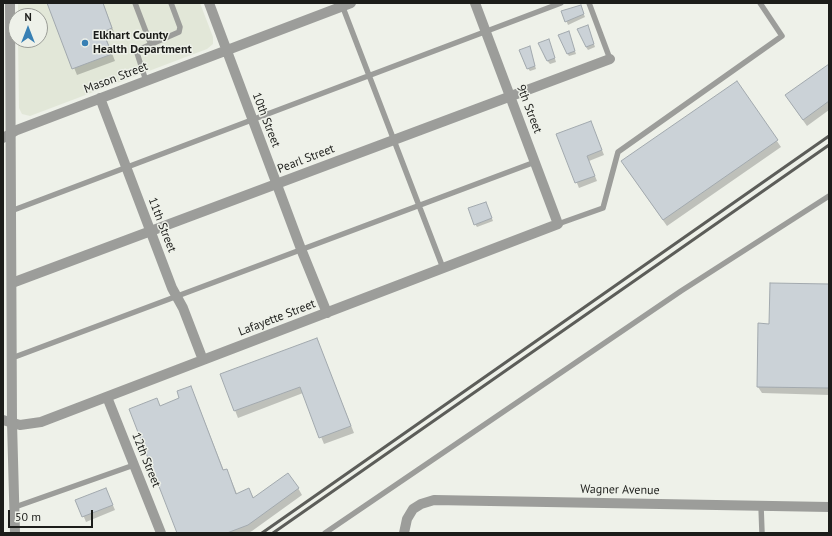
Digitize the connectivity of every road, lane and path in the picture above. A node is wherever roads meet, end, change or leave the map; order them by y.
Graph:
1 (10, 3) edge
2 (135, 3) edge
3 (171, 3) edge
4 (209, 3) edge
5 (475, 3) edge
6 (561, 3) edge
7 (589, 3) edge
8 (760, 3) edge
9 (345, 4) edge
10 (7, 26) edge
11 (486, 31) junction
12 (151, 45) junction
13 (226, 50) junction
14 (610, 59) joint
15 (369, 76) junction
16 (146, 81) junction
17 (510, 96) junction
18 (100, 98) junction
19 (252, 120) junction
20 (7, 136) edge
21 (394, 140) junction
22 (535, 162) junction
23 (126, 168) junction
24 (276, 184) junction
25 (829, 196) edge
26 (419, 205) junction
27 (11, 211) junction
28 (558, 224) junction
29 (150, 233) junction
30 (301, 249) junction
31 (7, 264) edge
32 (443, 268) junction
33 (12, 283) junction
34 (177, 297) junction
35 (327, 313) junction
36 (12, 358) junction
37 (203, 360) junction
38 (107, 397) junction
39 (8, 421) edge
40 (134, 465) junction
41 (761, 506) junction
42 (15, 507) junction
43 (829, 507) edge
44 (15, 533) edge
45 (161, 533) edge
46 (325, 533) edge
47 (404, 533) edge
48 (762, 533) edge

1 - 10 street
2 - 12 lane
3 - 12 lane
4 - 13 street, 10th Street
5 - 11 street, 9th Street
6 - 11 lane
7 - 14 lane
8 - 28 lane
9 - 13 street, Mason Street
9 - 15 lane
10 - 20 street
11 - 15 lane
11 - 17 street, 9th Street
12 - 16 lane
13 - 16 street, Mason Street
13 - 19 street, 10th Street
14 - 17 street, Pearl Street
15 - 19 lane
15 - 21 lane
16 - 18 street, Mason Street
17 - 21 street, Pearl Street
17 - 22 street, 9th Street
18 - 20 street, Mason Street
18 - 23 street, 11th Street
19 - 23 lane
19 - 24 street, 10th Street
20 - 27 street
21 - 24 street, Pearl Street
21 - 26 lane
22 - 26 lane
22 - 28 street, 9th Street
23 - 27 lane
23 - 29 street, 11th Street
24 - 29 street, Pearl Street
24 - 30 street, 10th Street
25 - 46 lane
26 - 30 lane
26 - 32 lane
27 - 31 street
28 - 32 street, Lafayette Street
29 - 33 street, Pearl Street
29 - 34 street, 11th Street
30 - 34 lane
30 - 35 street, 10th Street
31 - 33 street
32 - 35 street, Lafayette Street
33 - 36 street
34 - 36 lane
34 - 37 street, 11th Street
35 - 37 street, Lafayette Street
36 - 39 street
37 - 38 street, Lafayette Street
38 - 39 street, Lafayette Street
38 - 40 street, 12th Street
39 - 42 street
40 - 42 lane
40 - 45 street, 12th Street
41 - 43 street, Wagner Avenue
41 - 47 street, Wagner Avenue
41 - 48 lane
42 - 44 street

